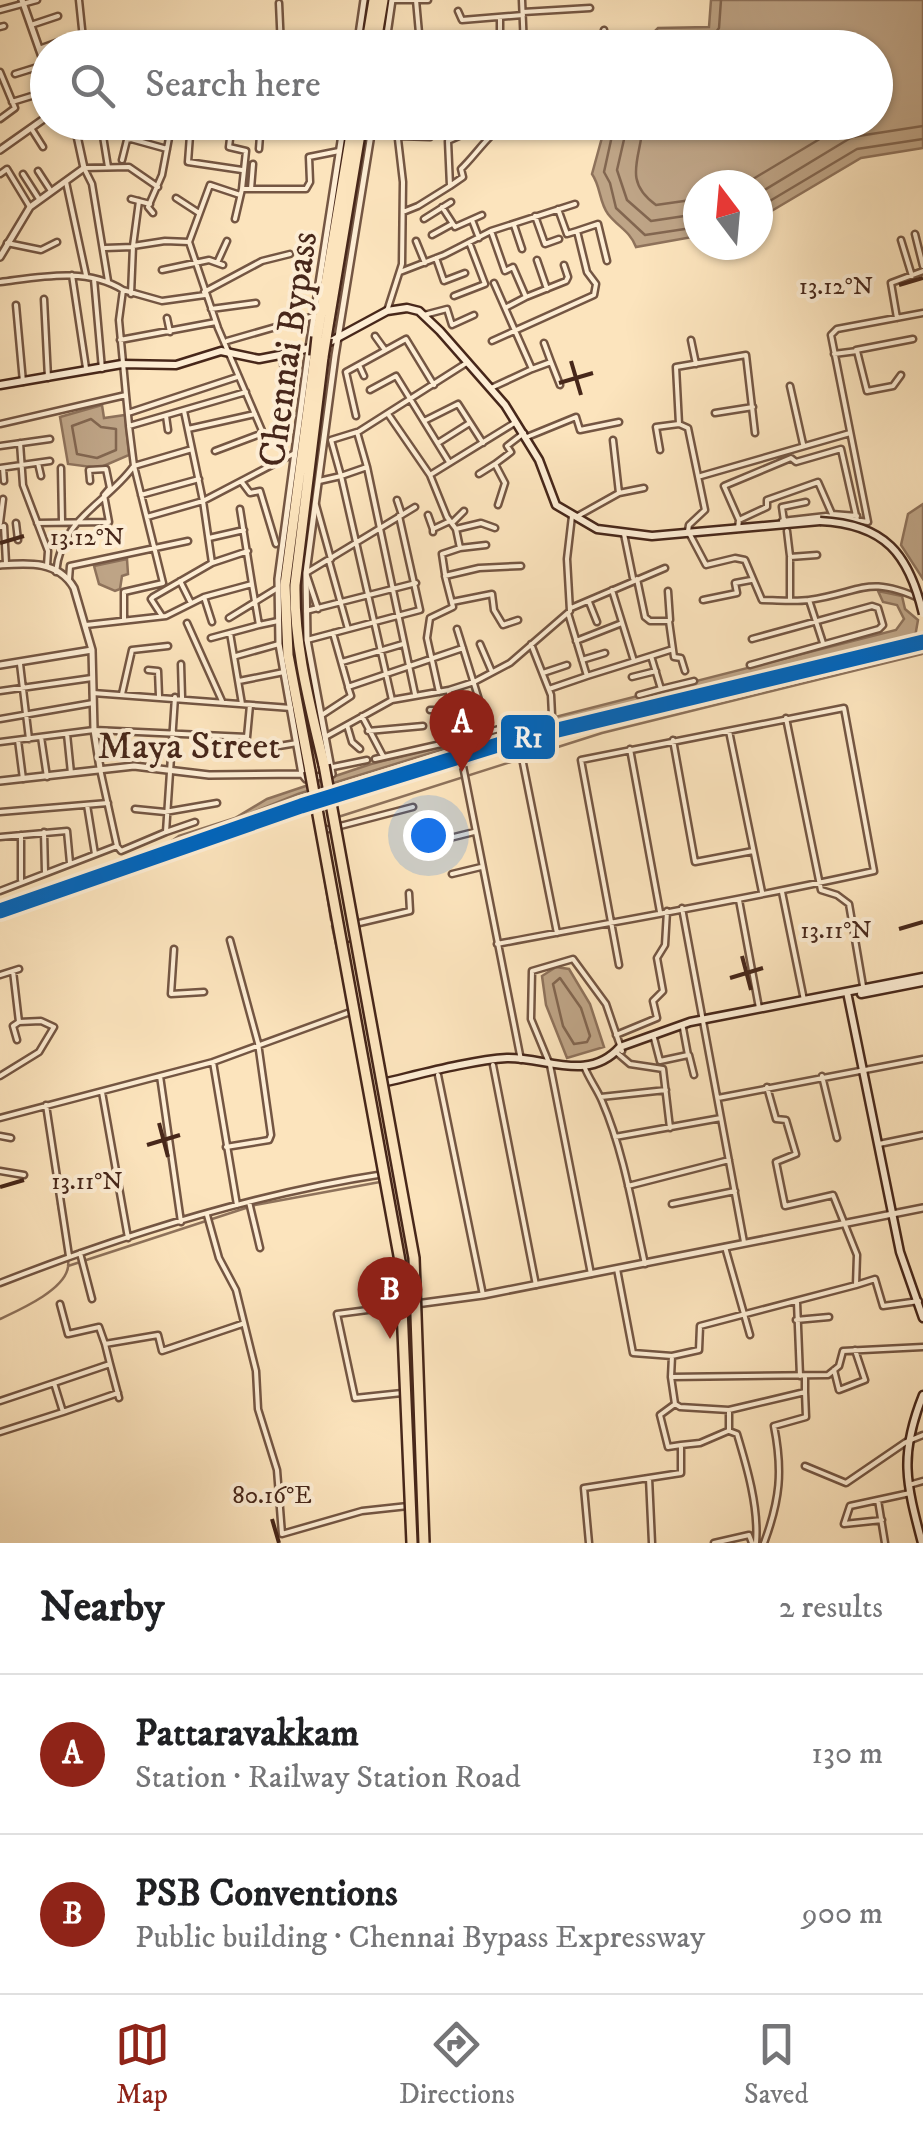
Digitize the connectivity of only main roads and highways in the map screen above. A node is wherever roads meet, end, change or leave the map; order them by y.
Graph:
1 (374, 0) edge
2 (383, 0) edge
3 (369, 30) edge
4 (378, 30) edge
5 (350, 140) edge
6 (359, 140) edge
7 (322, 338) junction
8 (316, 354) junction
9 (0, 385) edge
10 (286, 586) junction
11 (923, 614) edge
12 (317, 769) junction
13 (923, 980) edge
14 (848, 994) junction
15 (703, 1021) junction
16 (619, 1050) junction
17 (517, 1059) junction
18 (369, 1064) junction
19 (373, 1086) junction
20 (410, 1305) junction
21 (923, 1314) edge
22 (923, 1398) edge
23 (921, 1532) edge
24 (418, 1543) edge
25 (922, 1543) edge

1 - 3 highway
2 - 4 highway
5 - 7 highway, Chennai Bypass
6 - 7 highway, Chennai Bypass
7 - 8 highway, Chennai Bypass, bridge
8 - 9 main road
8 - 10 highway, Chennai Bypass
8 - 11 main road, bridge
10 - 12 highway
10 - 12 highway
12 - 18 highway, bridge
12 - 24 highway, bridge
12 - 24 highway, bridge
13 - 14 main road
13 - 14 main road
14 - 15 main road
14 - 15 main road
14 - 21 main road
15 - 16 main road
15 - 16 main road
16 - 17 main road
17 - 19 main road
17 - 19 main road
18 - 18 main road
18 - 19 main road
19 - 20 main road
20 - 24 main road
20 - 24 main road
22 - 23 main road
23 - 25 main road

